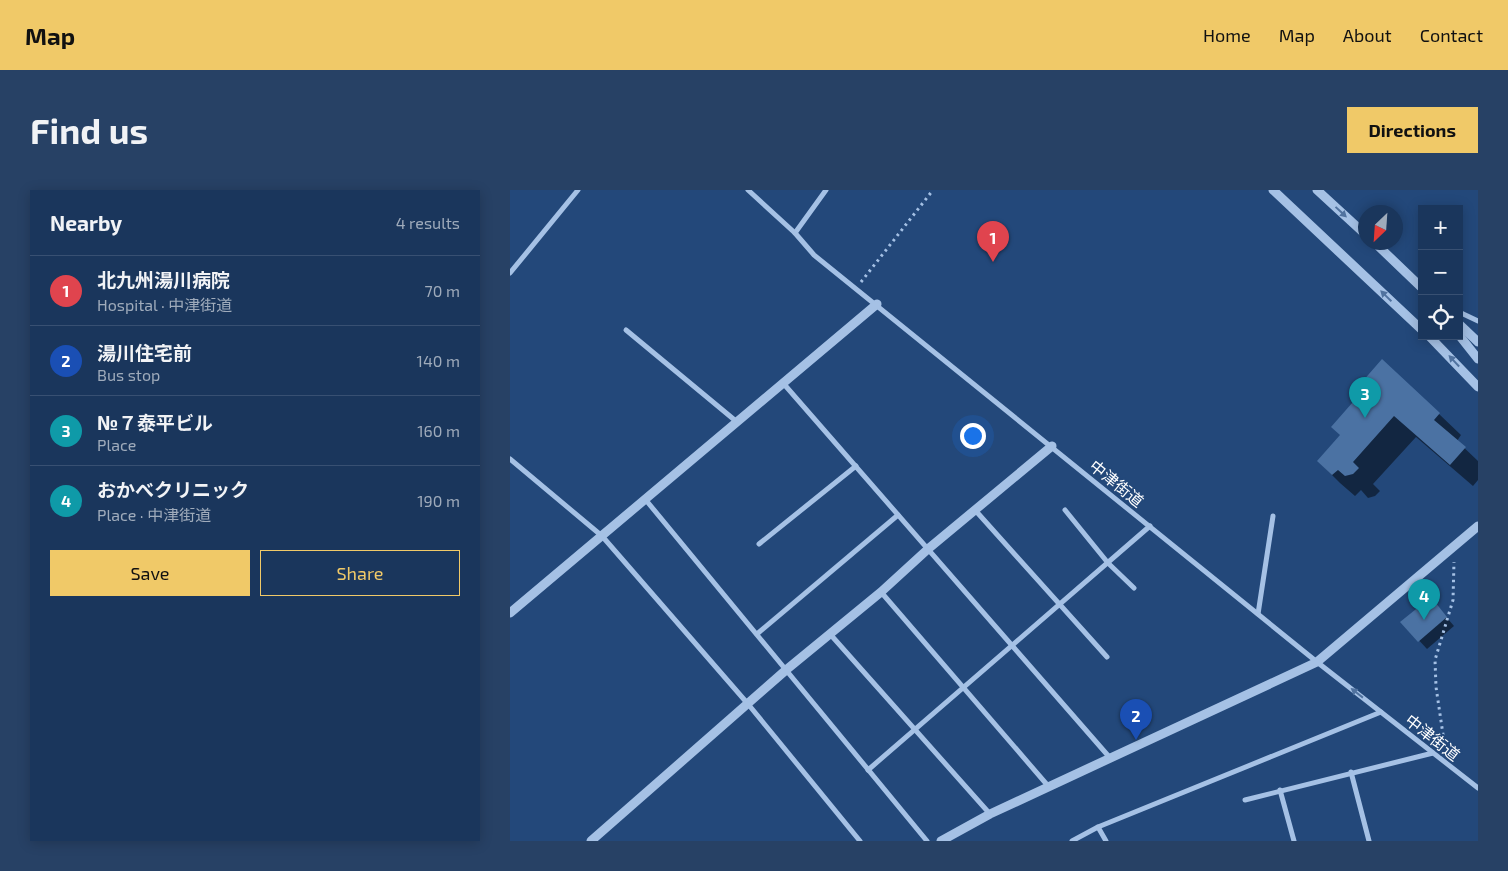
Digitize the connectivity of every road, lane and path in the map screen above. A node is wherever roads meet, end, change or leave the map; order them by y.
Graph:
1 (578, 190) edge
2 (748, 190) edge
3 (826, 190) edge
4 (933, 190) edge
5 (1273, 190) edge
6 (1322, 192) edge
7 (1358, 226) edge
8 (795, 234) junction
9 (1382, 250) edge
10 (510, 273) edge
11 (1418, 284) edge
12 (856, 288) junction
13 (877, 304) junction
14 (1463, 314) edge
15 (1478, 321) edge
16 (1418, 326) edge
17 (1463, 327) edge
18 (1463, 328) edge
19 (626, 330) dead end
20 (1478, 336) edge
21 (1433, 340) edge
22 (1462, 340) edge
23 (1478, 342) edge
24 (1478, 359) edge
25 (783, 383) junction
26 (1478, 387) edge
27 (737, 422) junction
28 (1052, 446) junction
29 (510, 459) edge
30 (856, 466) junction
31 (645, 499) junction
32 (975, 510) junction
33 (1065, 510) dead end
34 (898, 515) junction
35 (1273, 516) dead end
36 (1150, 526) junction
37 (1478, 526) edge
38 (602, 536) junction
39 (759, 544) dead end
40 (1455, 545) junction
41 (928, 549) junction
42 (1108, 563) junction
43 (1134, 588) dead end
44 (882, 592) junction
45 (1060, 605) junction
46 (510, 613) edge
47 (1258, 614) junction
48 (757, 634) junction
49 (830, 634) junction
50 (1012, 645) junction
51 (1107, 657) dead end
52 (1317, 662) junction
53 (786, 670) junction
54 (964, 688) junction
55 (748, 704) junction
56 (1381, 712) junction
57 (914, 730) junction
58 (1433, 753) junction
59 (1111, 759) junction
60 (1447, 764) junction
61 (868, 770) junction
62 (1351, 772) junction
63 (1049, 787) junction
64 (1478, 788) edge
65 (1280, 790) junction
66 (1245, 800) dead end
67 (990, 814) junction
68 (1098, 827) junction
69 (591, 841) edge
70 (860, 841) edge
71 (927, 841) edge
72 (941, 841) edge
73 (1072, 841) edge
74 (1106, 841) edge
75 (1294, 841) edge
76 (1369, 841) edge

1 - 10 street
2 - 8 street, 中津街道
3 - 8 street
4 - 12 path
16 -> 5 street
6 -> 7 street
8 - 12 street, 中津街道
9 - 11 street
12 - 13 street, 中津街道
13 - 25 street
13 - 28 street, 中津街道
14 - 15 street
17 - 20 street
18 - 23 street
19 - 27 street
26 -> 21 street
22 - 24 street
25 - 27 street
25 - 30 street
27 - 31 street
28 - 32 street
28 - 36 street, 中津街道
29 - 38 street
30 - 34 street
30 - 39 street
31 - 38 street
31 - 48 street
32 - 41 street
32 - 45 street
33 - 42 street
34 - 41 street
34 - 48 street
35 - 47 street
36 - 42 street
36 - 47 street, 中津街道
37 - 40 street
38 - 46 street
38 - 55 street
40 - 52 street
40 - 60 path
41 - 44 street
41 - 50 street
42 - 43 street
42 - 45 street
44 - 49 street
44 - 54 street
45 - 50 street
45 - 51 street
47 - 52 street, 中津街道
48 - 53 street
49 - 53 street
49 - 57 street
50 - 54 street
50 - 59 street
56 -> 52 street, 中津街道
52 - 59 street
53 - 55 street
53 - 61 street
54 - 57 street
54 - 63 street
55 - 69 street
55 - 70 street
56 - 58 street, 中津街道
56 - 68 street
57 - 61 street
57 - 67 street
58 - 60 street, 中津街道
58 - 62 street
59 - 63 street
60 - 64 street, 中津街道
61 - 71 street
62 - 65 street
62 - 76 street
63 - 67 street
65 - 66 street
65 - 75 street
67 - 72 street
68 - 73 street
68 - 74 street

